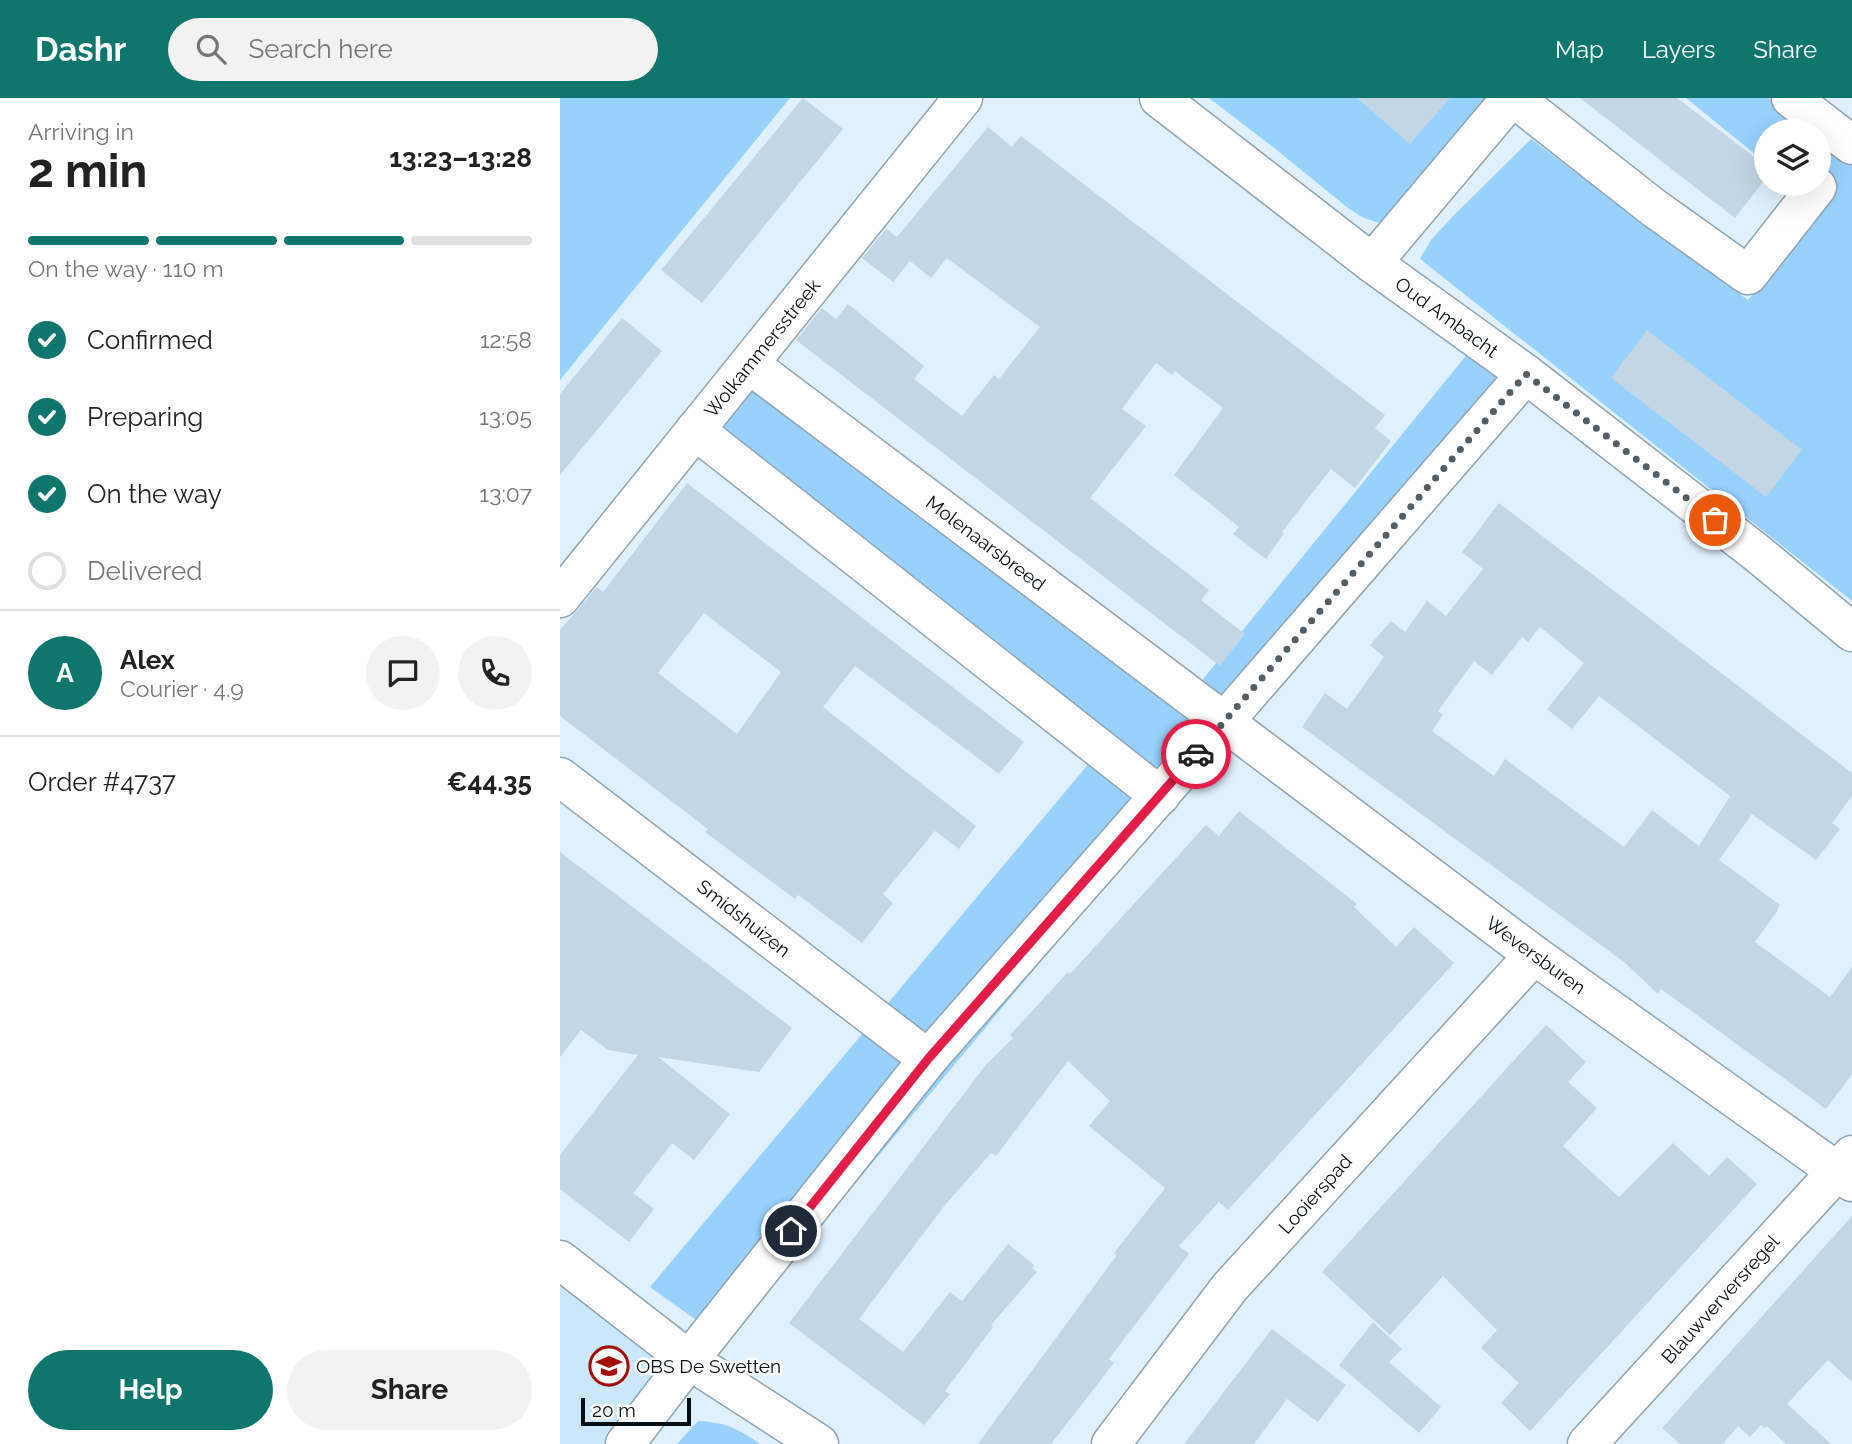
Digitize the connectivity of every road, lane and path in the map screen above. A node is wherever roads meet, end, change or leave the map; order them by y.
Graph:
1 (964, 98) edge
2 (1159, 98) edge
3 (1512, 98) edge
4 (1791, 98) edge
5 (1852, 145) edge
6 (1810, 196) edge
7 (1372, 262) junction
8 (749, 364) junction
9 (1526, 374) junction
10 (695, 430) junction
11 (560, 597) edge
12 (1852, 632) edge
13 (1223, 723) junction
14 (560, 777) edge
15 (1160, 796) junction
16 (1534, 955) junction
17 (928, 1059) junction
18 (1847, 1169) edge
19 (560, 1260) edge
20 (689, 1360) junction
21 (625, 1444) edge
22 (820, 1444) edge
23 (1111, 1444) edge
24 (1587, 1444) edge

1 - 8 street, Wolkammersstreek
2 - 7 street, Oud Ambacht
3 - 6 street
3 - 7 street
4 - 5 street
7 - 9 street, Oud Ambacht
8 - 10 street, Wolkammersstreek
8 - 13 street, Molenaarsbreed
9 - 12 street, Oud Ambacht
9 - 13 street
10 - 11 street, Wolkammersstreek
10 - 15 street
13 - 15 street
13 - 16 street, Weversburen
14 - 17 street, Smidshuizen
15 - 17 street
16 - 18 street, Weversburen
16 - 23 street, Looierspad
17 - 20 street
18 - 24 street, Blauwverversregel
19 - 20 street
20 - 21 street
20 - 22 street

